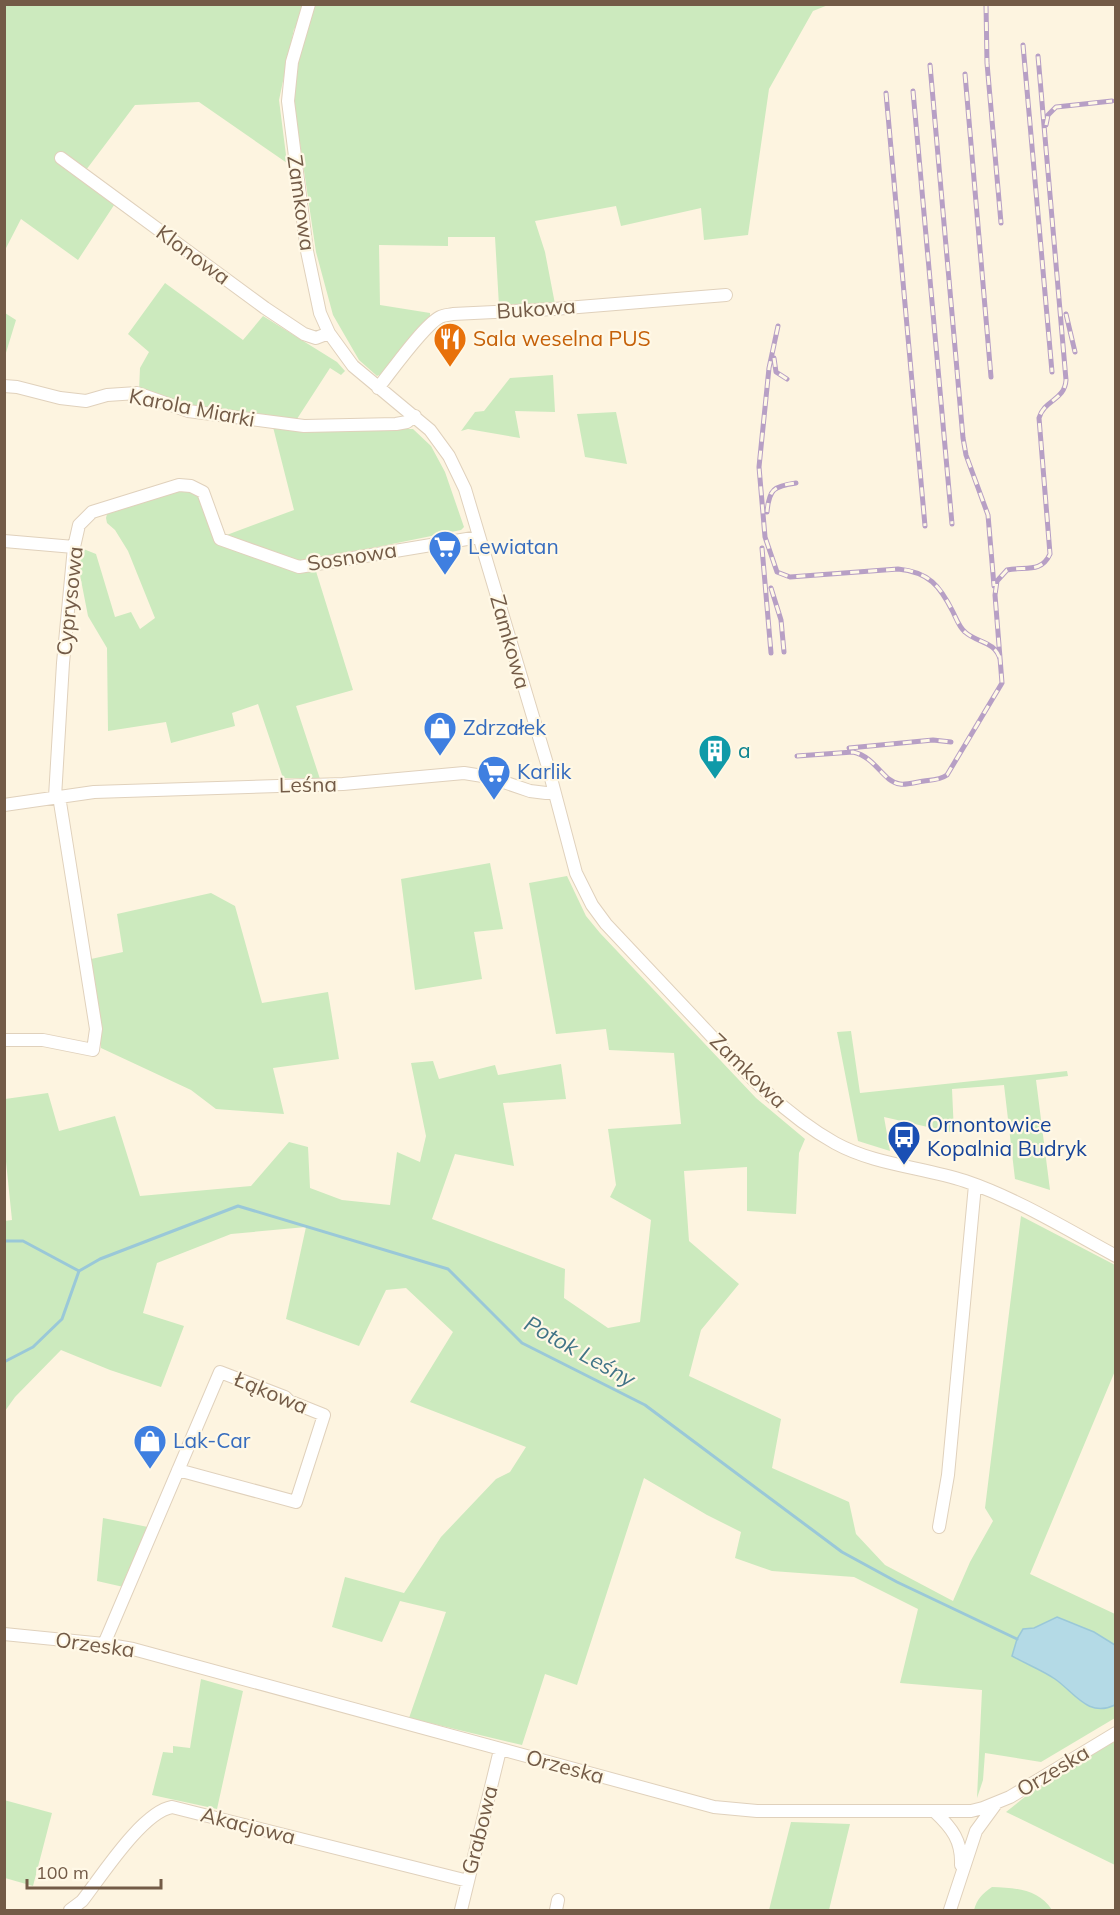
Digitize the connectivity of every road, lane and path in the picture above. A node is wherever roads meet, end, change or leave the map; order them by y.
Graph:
1 (309, 4) edge
2 (61, 158) dead end
3 (726, 295) dead end
4 (329, 333) junction
5 (4, 386) edge
6 (378, 388) junction
7 (415, 416) junction
8 (190, 486) joint
9 (479, 537) junction
10 (4, 541) edge
11 (74, 547) junction
12 (554, 792) junction
13 (57, 797) junction
14 (4, 805) edge
15 (4, 1040) edge
16 (975, 1185) junction
17 (1116, 1256) edge
18 (178, 1470) junction
19 (939, 1527) dead end
20 (4, 1634) edge
21 (104, 1644) junction
22 (1116, 1733) edge
23 (500, 1750) junction
24 (995, 1804) junction
25 (966, 1811) junction
26 (935, 1812) junction
27 (975, 1833) junction
28 (955, 1835) junction
29 (962, 1873) junction
30 (468, 1881) junction
31 (70, 1911) edge
32 (461, 1911) edge
33 (950, 1911) edge

1 - 4 street, Zamkowa
2 - 4 street, Klonowa
3 - 6 street, Bukowa
4 - 6 street, Zamkowa
5 - 7 street, Karola Miarki
6 - 7 street, Zamkowa
7 - 9 street, Zamkowa
8 - 9 street, Sosnowa
8 - 11 street, Cyprysowa
9 - 12 street, Zamkowa
10 - 11 street
11 - 13 street, Cyprysowa
12 - 13 street, Leśna
12 - 16 street, Zamkowa
13 - 14 street, Leśna
13 - 15 street
16 - 17 street, Zamkowa
16 - 19 street
18 - 18 street, Łąkowa
18 - 21 street, Łąkowa
20 - 21 street, Orzeska
21 - 23 street, Orzeska
22 - 24 street, Orzeska
23 - 26 street, Orzeska
23 - 30 street, Grabowa
24 - 25 street, Orzeska
24 - 27 street
25 - 26 street, Orzeska
25 - 27 street
25 - 28 street
26 - 28 street
27 - 28 street
27 - 29 street
28 - 29 street
29 - 33 street
30 - 31 street, Akacjowa
30 - 32 street, Grabowa

